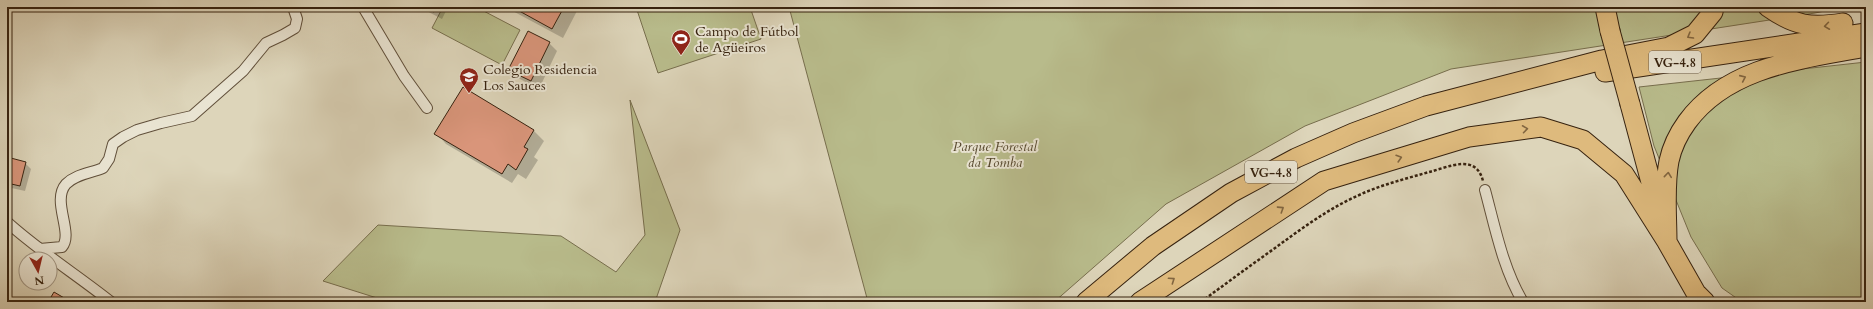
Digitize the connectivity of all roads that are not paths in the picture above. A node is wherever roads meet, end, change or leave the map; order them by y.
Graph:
1 (293, 7) edge
2 (363, 7) edge
3 (1606, 7) edge
4 (1714, 7) edge
5 (1768, 7) edge
6 (1866, 20) edge
7 (1866, 33) edge
8 (1866, 47) edge
9 (1483, 91) junction
10 (428, 108) dead end
11 (1485, 190) road end
12 (7, 222) edge
13 (1667, 242) junction
14 (40, 249) junction
15 (111, 302) edge
16 (1086, 302) edge
17 (1140, 302) edge
18 (1523, 302) edge
19 (1705, 302) edge

1 - 14 street
2 - 10 street
3 - 13 highway, bridge
4 -> 9 highway
6 -> 5 highway
7 - 9 highway, VG-4.8
13 -> 8 highway
9 - 16 highway, VG-4.8
11 - 18 street
12 - 14 street
17 -> 13 highway
13 - 19 highway
14 - 15 street

